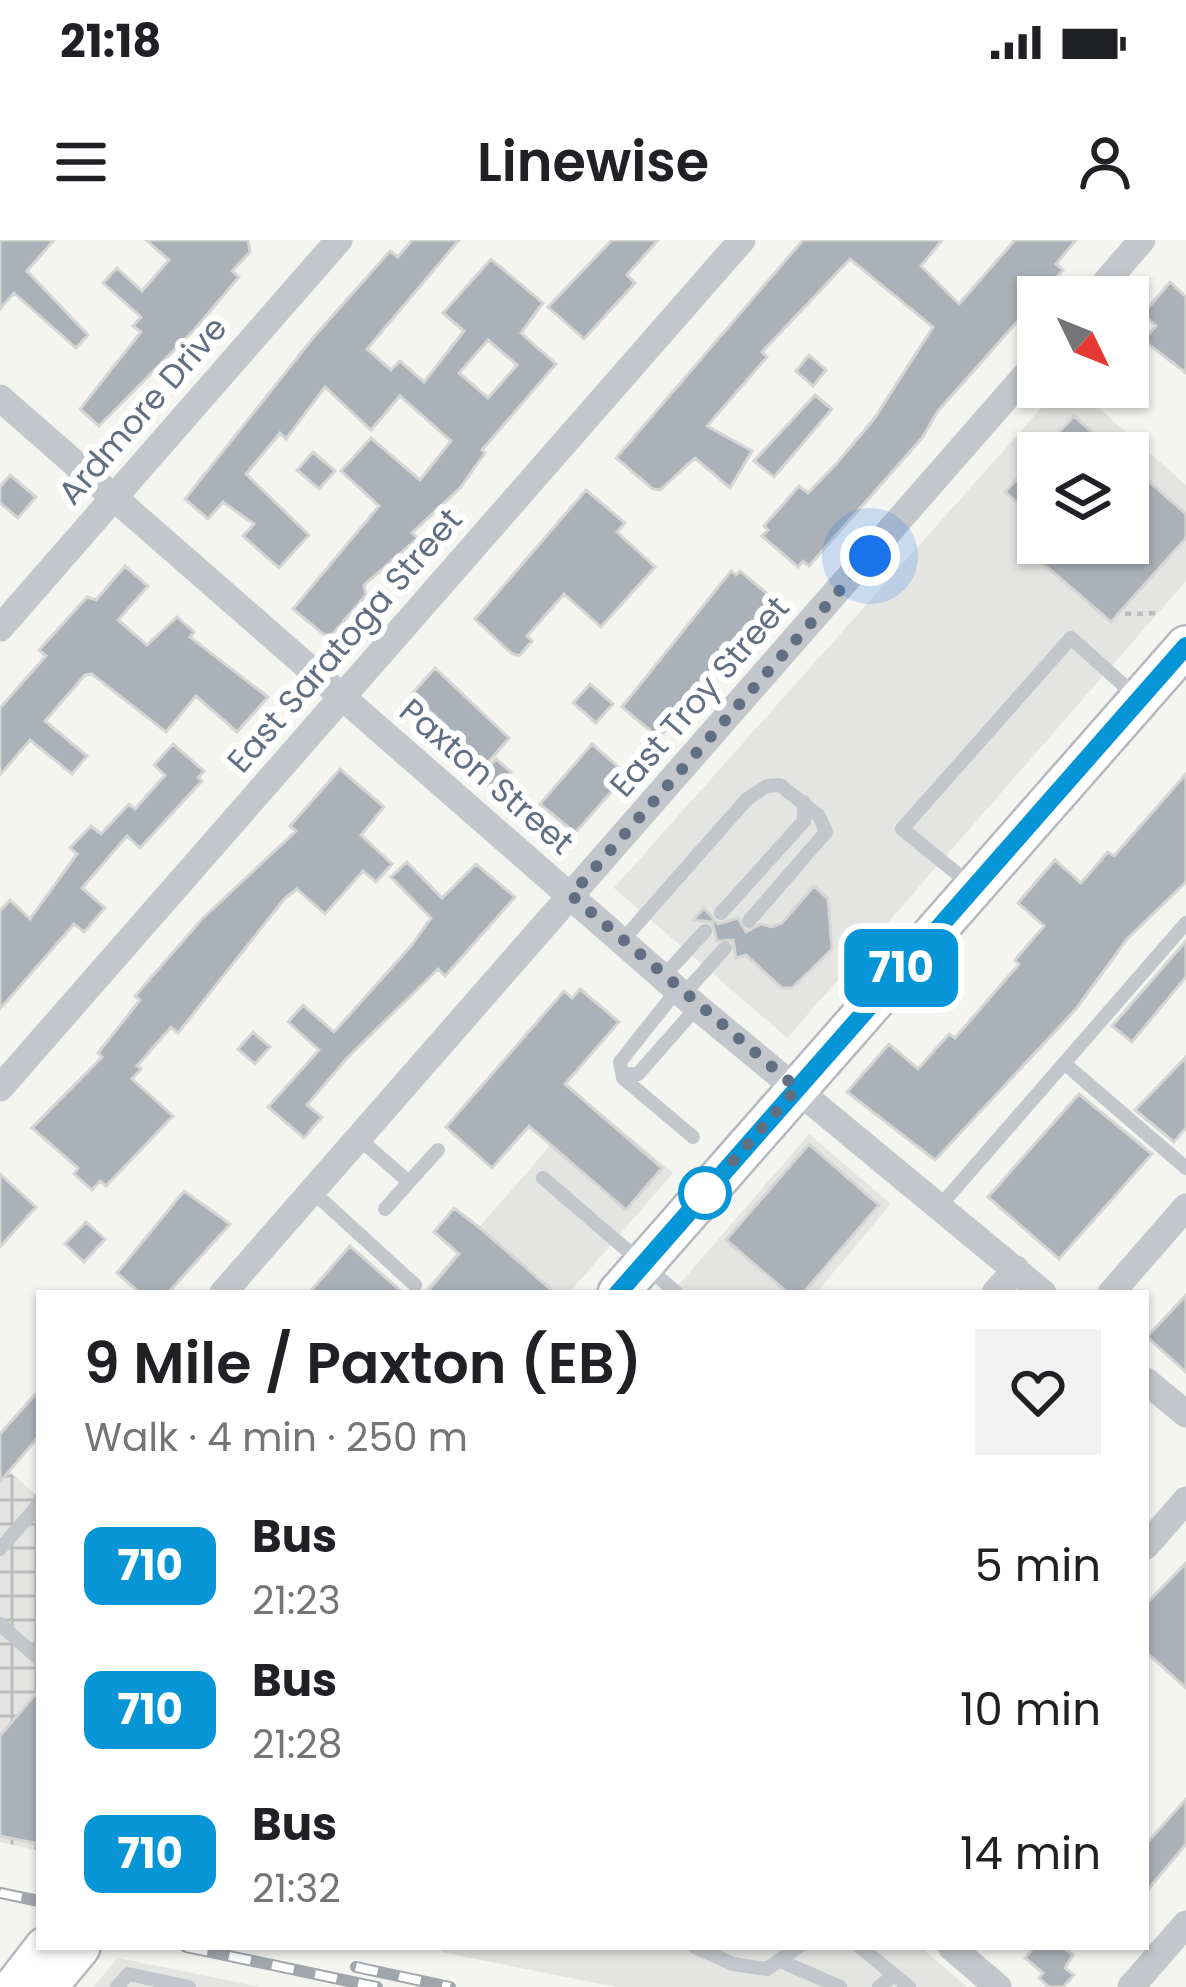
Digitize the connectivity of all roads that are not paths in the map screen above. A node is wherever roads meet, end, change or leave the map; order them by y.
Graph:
1 (339, 240) edge
2 (742, 240) edge
3 (1142, 240) edge
4 (1111, 276) edge
5 (1017, 385) edge
6 (0, 398) edge
7 (114, 498) junction
8 (0, 628) edge
9 (1186, 646) edge
10 (342, 698) junction
11 (1138, 698) junction
12 (804, 802) junction
13 (973, 887) junction
14 (571, 895) junction
15 (721, 913) dead end
16 (749, 921) dead end
17 (1186, 923) edge
18 (705, 931) dead end
19 (622, 941) junction
20 (725, 948) dead end
21 (680, 992) junction
22 (1064, 1063) junction
23 (622, 1074) junction
24 (0, 1088) edge
25 (797, 1088) junction
26 (693, 1137) dead end
27 (358, 1138) junction
28 (438, 1150) dead end
29 (1186, 1168) edge
30 (543, 1178) dead end
31 (409, 1182) junction
32 (312, 1191) junction
33 (940, 1206) junction
34 (1186, 1207) edge
35 (385, 1209) dead end
36 (1016, 1269) junction
37 (631, 1278) edge
38 (416, 1285) dead end
39 (226, 1290) edge
40 (668, 1290) edge
41 (998, 1290) edge
42 (1040, 1290) edge
43 (1114, 1290) edge
44 (1149, 1383) edge
45 (1186, 1414) edge
46 (1186, 1500) edge
47 (36, 1507) edge
48 (1149, 1543) edge
49 (0, 1549) edge
50 (0, 1624) edge
51 (36, 1656) edge
52 (1186, 1924) edge
53 (43, 1950) edge
54 (78, 1950) edge
55 (703, 1950) edge
56 (795, 1950) edge
57 (864, 1950) edge
58 (955, 1950) edge
59 (783, 1962) junction
60 (894, 1975) junction
61 (14, 1987) edge
62 (47, 1987) edge
63 (117, 1987) edge
64 (189, 1987) edge
65 (840, 1987) edge
66 (879, 1987) edge
67 (909, 1987) edge
68 (998, 1987) edge
69 (1131, 1987) edge

1 - 7 street, Ardmore Drive
2 - 10 street, East Saratoga Street
3 - 4 street
5 - 14 street, East Troy Street
6 - 7 street, Paxton Street
7 - 8 street, Ardmore Drive
7 - 10 street, Paxton Street
9 - 11 main road
10 - 14 street, Paxton Street
10 - 24 street, East Saratoga Street
11 - 13 main road
11 - 13 lane
12 - 15 lane
12 - 16 lane
12 - 19 lane
13 - 25 main road
14 - 19 street, Paxton Street
14 - 27 street, East Troy Street
17 - 22 lane
18 - 21 lane
19 - 21 street, Paxton Street
20 - 21 lane
21 - 23 lane
21 - 23 lane
21 - 25 street, Paxton Street
22 - 29 lane
22 - 33 lane
23 - 26 lane
25 - 33 street, Paxton Street
25 - 37 main road
27 - 31 lane
27 - 32 street, East Troy Street
28 - 31 lane
30 - 37 lane
31 - 35 lane
32 - 38 lane
32 - 39 street, East Troy Street
33 - 36 street, Paxton Street
34 - 43 street
36 - 41 street
36 - 42 street, Paxton Street
37 - 40 lane
44 - 45 street
46 - 48 street
47 - 49 lane
50 - 51 lane
52 - 69 street
53 - 61 main road
54 - 62 main road
55 - 59 lane
56 - 59 lane
57 - 60 lane
58 - 68 street
59 - 65 lane
60 - 66 lane
60 - 67 lane
63 - 64 lane

